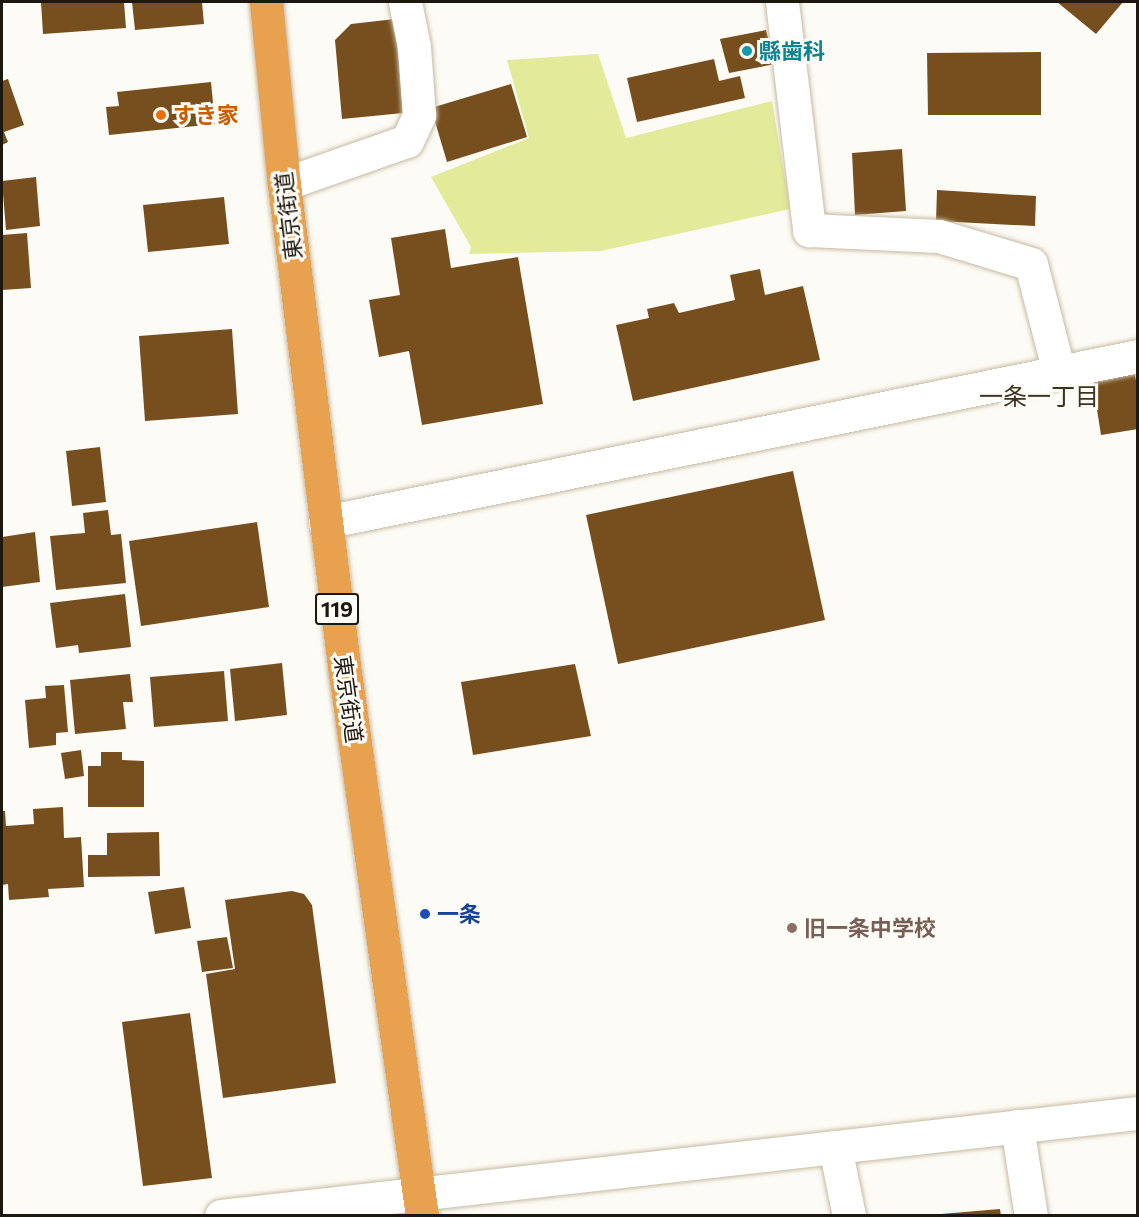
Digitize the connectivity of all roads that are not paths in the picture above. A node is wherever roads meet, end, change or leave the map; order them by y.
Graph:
1 (266, 2) edge
2 (405, 2) edge
3 (782, 2) edge
4 (284, 184) junction
5 (1137, 356) edge
6 (1059, 372) junction
7 (325, 522) junction
8 (1137, 1113) edge
9 (1017, 1126) junction
10 (835, 1147) junction
11 (421, 1205) edge
12 (221, 1215) edge
13 (849, 1215) edge
14 (1031, 1215) edge

1 - 4 highway, 東京街道 / 119
2 - 4 street
3 - 6 street
4 - 7 highway, 東京街道 / 119
5 - 6 street
6 - 7 street
7 - 11 highway, 東京街道 / 119
8 - 9 street
9 - 10 street
9 - 14 street
10 - 11 street
10 - 13 street
11 - 12 street

